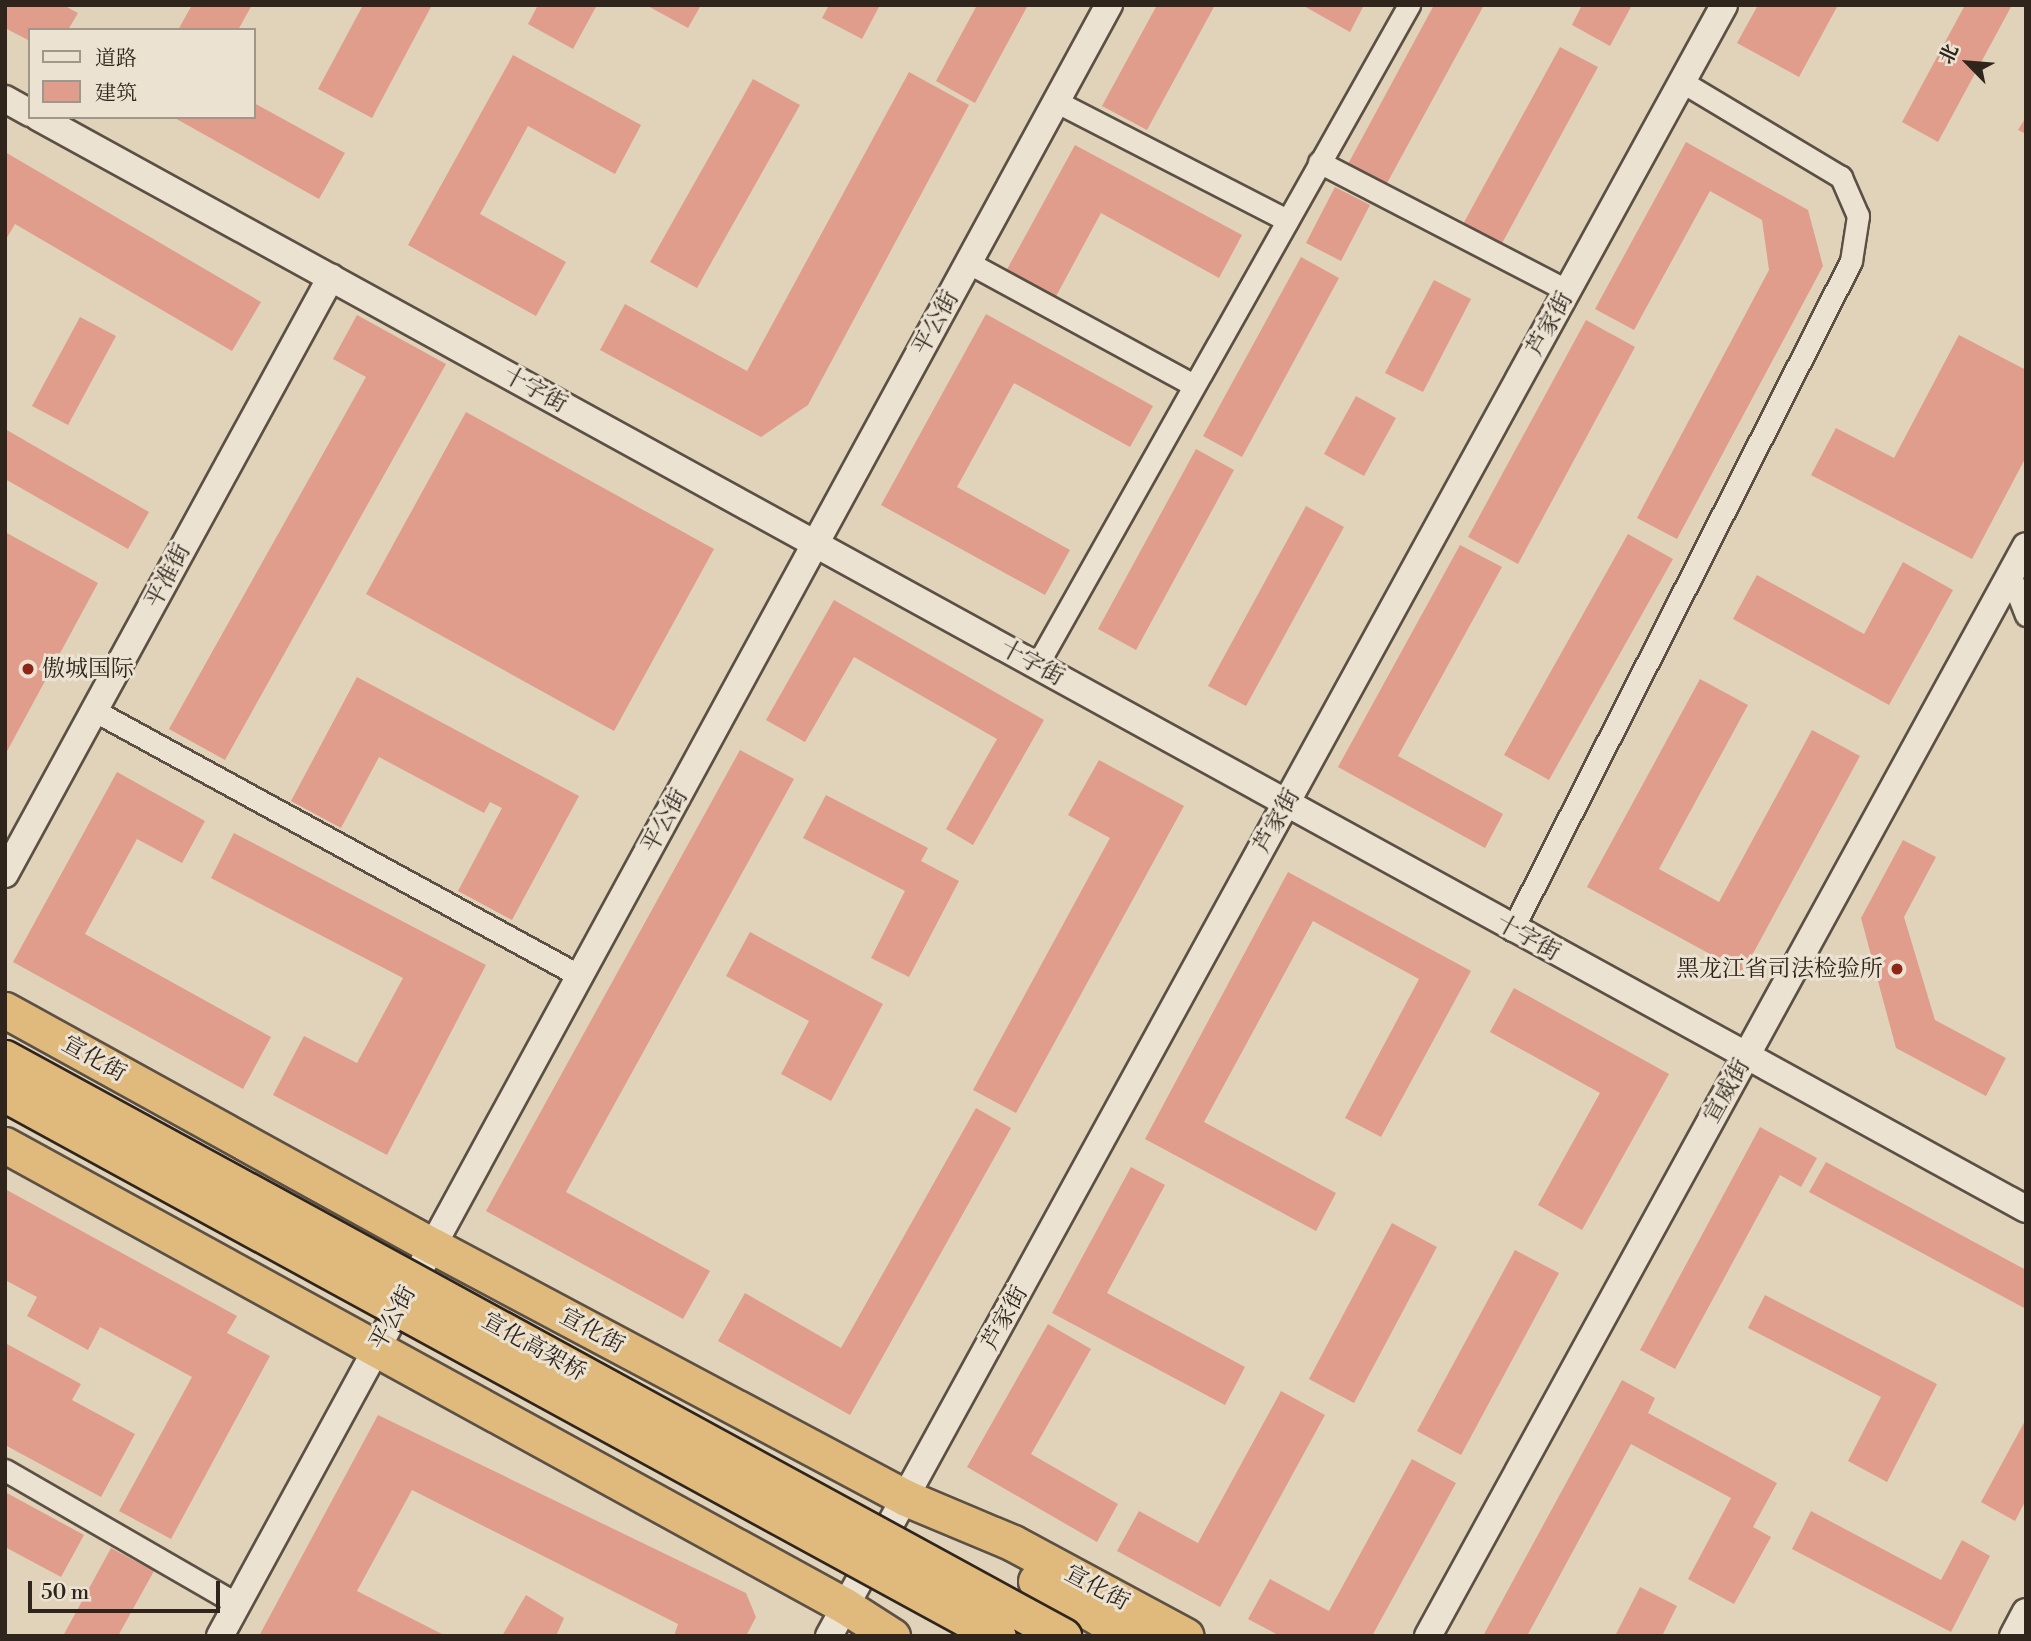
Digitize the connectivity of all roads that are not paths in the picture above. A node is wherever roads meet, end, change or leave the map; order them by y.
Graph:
1 (1109, 5) edge
2 (1409, 5) edge
3 (1724, 5) edge
4 (1682, 82) junction
5 (5, 99) edge
6 (1057, 102) junction
7 (28, 112) edge
8 (42, 119) edge
9 (1319, 162) junction
10 (1287, 220) junction
11 (968, 263) junction
12 (331, 277) junction
13 (1568, 291) junction
14 (1194, 385) junction
15 (816, 544) junction
16 (2026, 546) edge
17 (2010, 574) junction
18 (2026, 615) edge
19 (1037, 665) junction
20 (95, 711) junction
21 (1287, 804) junction
22 (5, 874) edge
23 (1512, 930) junction
24 (580, 976) junction
25 (5, 1010) edge
26 (1746, 1057) junction
27 (5, 1058) edge
28 (5, 1094) edge
29 (5, 1146) edge
30 (2026, 1209) edge
31 (433, 1246) junction
32 (377, 1349) junction
33 (5, 1470) edge
34 (906, 1498) junction
35 (237, 1604) junction
36 (845, 1606) junction
37 (2026, 1612) edge
38 (220, 1636) edge
39 (829, 1636) edge
40 (892, 1636) edge
41 (919, 1636) edge
42 (998, 1636) edge
43 (1063, 1636) edge
44 (1130, 1636) edge
45 (1186, 1636) edge
46 (1428, 1636) edge
47 (2013, 1636) edge

1 - 6 street, 平公街
2 - 9 street
3 - 4 street, 芦家街
4 - 13 street, 芦家街
4 - 23 street
5 - 7 street
6 - 10 street
6 - 11 street, 平公街
8 - 12 street, 十字街
9 - 10 street
9 - 13 street
10 - 14 street
11 - 14 street
11 - 15 street, 平公街
12 - 15 street, 十字街
12 - 20 street, 平准街
13 - 21 street, 芦家街
14 - 19 street
15 - 19 street, 十字街
15 - 24 street, 平公街
16 - 17 street, 宣威街
17 - 18 street
17 - 26 street, 宣威街
19 - 21 street, 十字街
20 - 22 street, 平准街
20 - 24 street
21 - 23 street, 十字街
21 - 34 street, 芦家街
23 - 26 street, 十字街
24 - 31 street, 平公街
25 - 31 highway, 宣化街
26 - 30 street, 十字街
26 - 46 street, 宣威街
27 - 43 highway, 宣化高架桥, bridge
28 - 42 highway, 宣化高架桥, bridge
29 - 32 highway
31 - 32 street, 平公街
31 - 34 highway, 宣化街
32 - 35 street, 平公街
32 - 36 highway
33 - 35 street
34 - 36 street, 芦家街
34 - 44 highway
34 - 45 highway, 宣化街
35 - 38 street, 平公街
36 - 39 street, 芦家街
36 - 40 highway
36 - 41 highway
37 - 47 street

